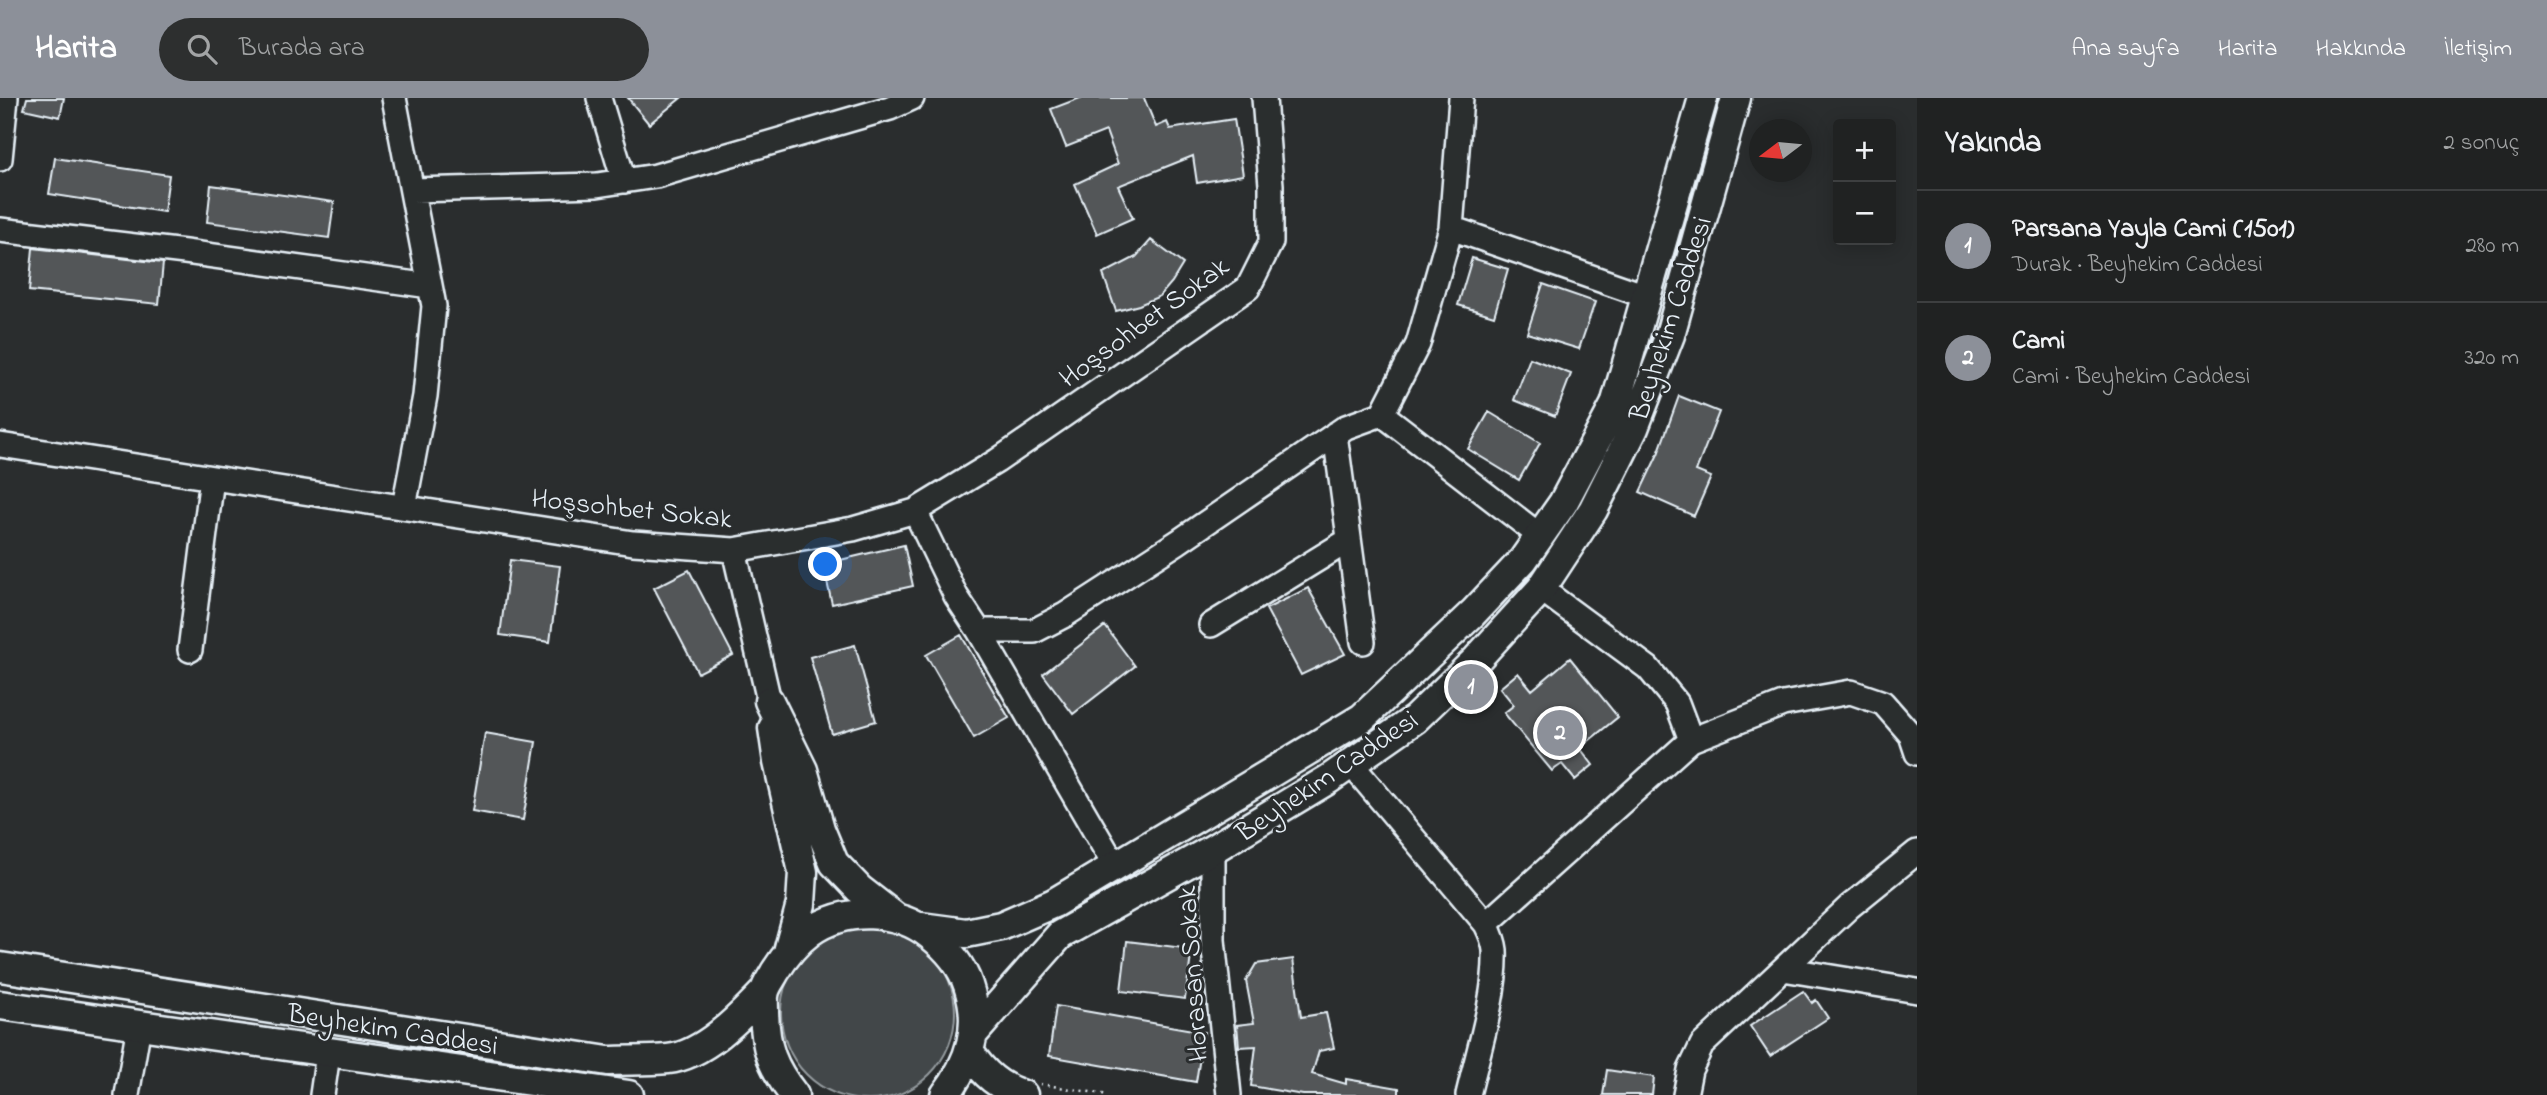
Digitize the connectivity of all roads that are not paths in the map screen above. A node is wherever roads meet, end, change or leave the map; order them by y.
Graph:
1 (6, 98) edge
2 (394, 98) edge
3 (598, 98) edge
4 (912, 98) edge
5 (1264, 98) edge
6 (1461, 98) edge
7 (1703, 98) edge
8 (1736, 98) edge
9 (0, 159) edge
10 (624, 181) junction
11 (412, 190) junction
12 (1451, 228) junction
13 (0, 230) edge
14 (430, 286) junction
15 (1647, 296) junction
16 (1382, 414) junction
17 (1335, 434) junction
18 (0, 445) edge
19 (212, 478) junction
20 (404, 507) junction
21 (915, 511) junction
22 (1540, 536) junction
23 (1349, 540) junction
24 (734, 550) junction
25 (1541, 589) junction
26 (1211, 625) dead end
27 (979, 631) junction
28 (1363, 642) dead end
29 (190, 650) dead end
30 (769, 701) junction
31 (1691, 740) junction
32 (1917, 753) edge
33 (1351, 764) junction
34 (1213, 849) junction
35 (1917, 852) edge
36 (1115, 866) junction
37 (895, 917) junction
38 (1486, 924) junction
39 (921, 928) junction
40 (788, 952) junction
41 (0, 967) edge
42 (1783, 969) junction
43 (1917, 991) edge
44 (764, 992) junction
45 (0, 1005) edge
46 (139, 1025) junction
47 (972, 1043) junction
48 (328, 1054) junction
49 (1032, 1089) edge
50 (127, 1095) edge
51 (322, 1095) edge
52 (629, 1095) edge
53 (794, 1095) edge
54 (945, 1095) edge
55 (1229, 1095) edge
56 (1468, 1095) edge
57 (1685, 1095) edge

1 - 9 street
2 - 11 street
3 - 10 street
4 - 10 street
5 - 21 street, Hoşsohbet Sokak
6 - 12 street
7 - 15 main road, Beyhekim Caddesi
8 - 25 main road, Beyhekim Caddesi
10 - 11 street
11 - 14 street
12 - 15 street
12 - 16 street
13 - 14 street
14 - 20 street
15 - 22 main road, Beyhekim Caddesi
16 - 17 street
16 - 22 street
17 - 23 street
17 - 27 street
18 - 19 street, Hoşsohbet Sokak
19 - 20 street, Hoşsohbet Sokak
19 - 29 street
20 - 24 street, Hoşsohbet Sokak
21 - 24 street, Hoşsohbet Sokak
21 - 27 street
22 - 36 main road, Beyhekim Caddesi
23 - 26 street
23 - 28 street
24 - 30 street
25 - 31 street
25 - 33 main road, Beyhekim Caddesi
27 - 36 street
30 - 37 main road
30 - 40 main road
31 - 32 street
31 - 38 street
33 - 34 main road, Beyhekim Caddesi
33 - 38 street
34 - 47 main road, Beyhekim Caddesi
34 - 55 street, Horasan Sokak
35 - 42 street
36 - 39 main road, Beyhekim Caddesi
37 - 39 main road
37 - 40 main road
38 - 56 street
39 - 47 main road
40 - 44 main road, Beyhekim Caddesi
41 - 44 main road, Beyhekim Caddesi
42 - 43 street
42 - 57 street
44 - 53 main road
45 - 46 main road, Beyhekim Caddesi
46 - 48 main road, Beyhekim Caddesi
46 - 50 street
47 - 49 main road
47 - 54 main road, Beyhekim Caddesi
48 - 51 street
48 - 52 main road, Beyhekim Caddesi

